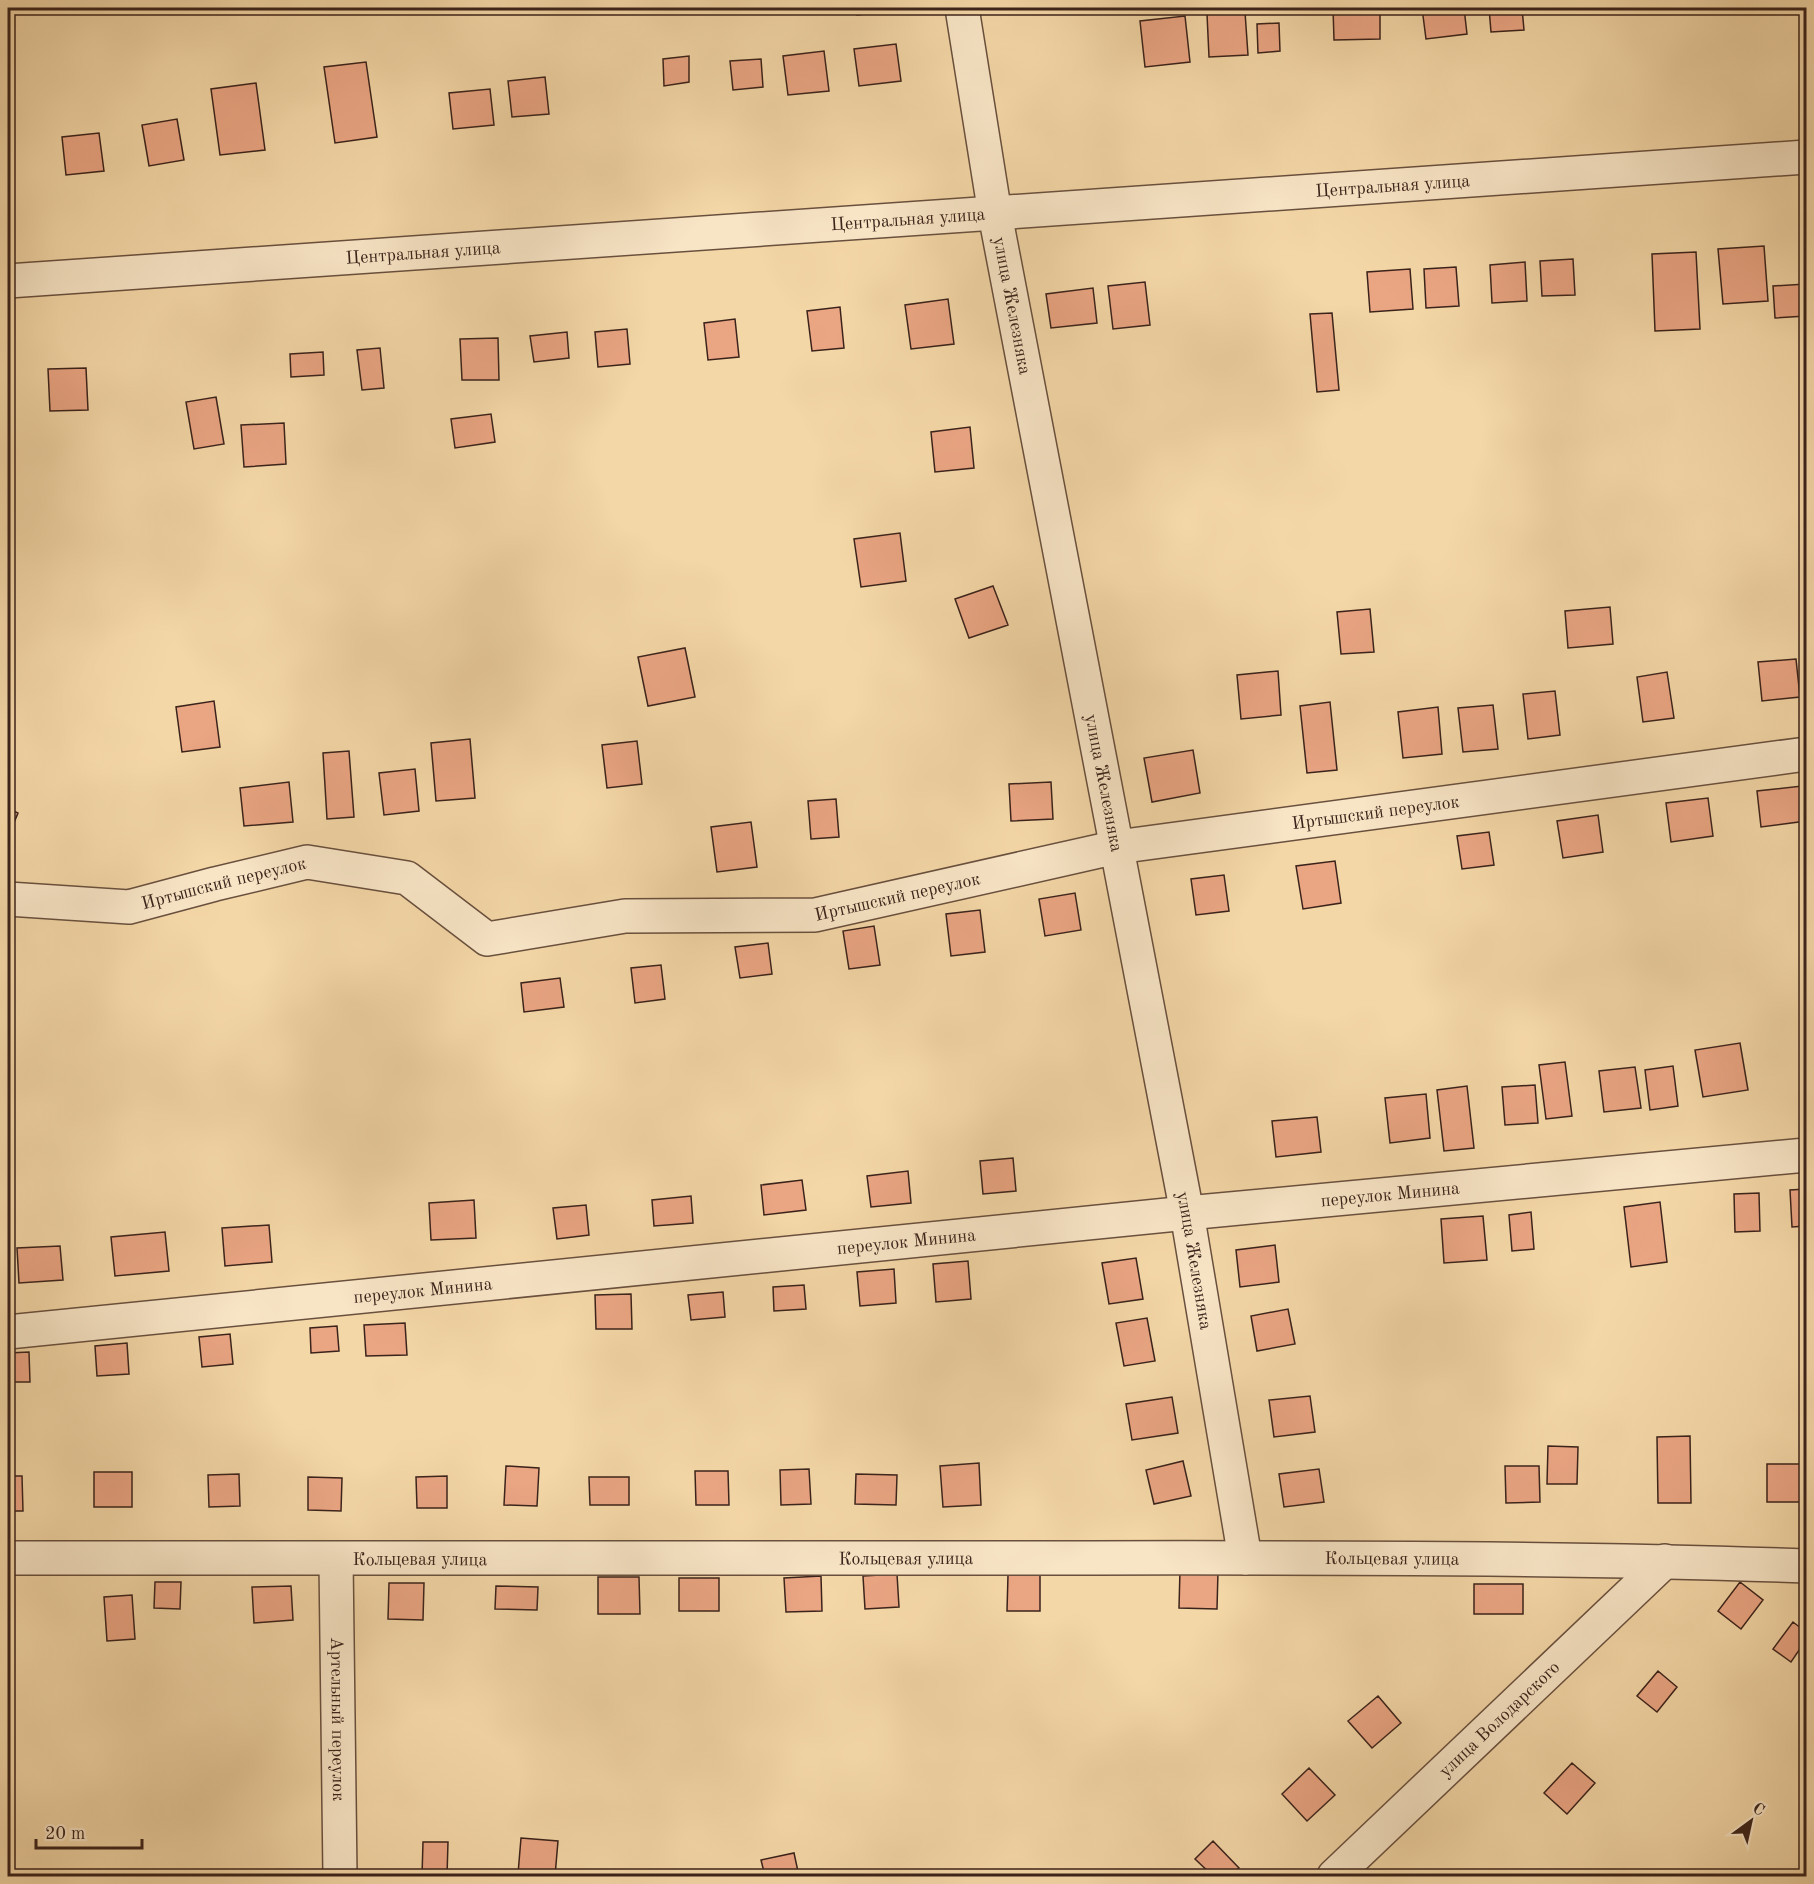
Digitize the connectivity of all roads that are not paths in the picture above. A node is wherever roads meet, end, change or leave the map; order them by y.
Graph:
1 (962, 8) edge
2 (1806, 157) edge
3 (995, 213) junction
4 (8, 281) edge
5 (1806, 754) edge
6 (1117, 847) junction
7 (8, 899) edge
8 (1806, 1155) edge
9 (1187, 1214) junction
10 (8, 1332) edge
11 (8, 1558) edge
12 (1245, 1558) junction
13 (336, 1560) junction
14 (1665, 1561) junction
15 (1806, 1566) edge
16 (340, 1876) edge
17 (1334, 1876) edge

1 - 3 street, улица Железняка
2 - 3 street, Центральная улица
3 - 4 street, Центральная улица
3 - 6 street, улица Железняка
5 - 6 street, Иртышский переулок
6 - 7 street, Иртышский переулок
6 - 9 street, улица Железняка
8 - 9 street, переулок Минина
9 - 10 street, переулок Минина
9 - 12 street, улица Железняка
11 - 13 street, Кольцевая улица
12 - 13 street, Кольцевая улица
12 - 14 street, Кольцевая улица
13 - 16 street, Артельный переулок
14 - 15 street, Кольцевая улица
14 - 17 street, улица Володарского

